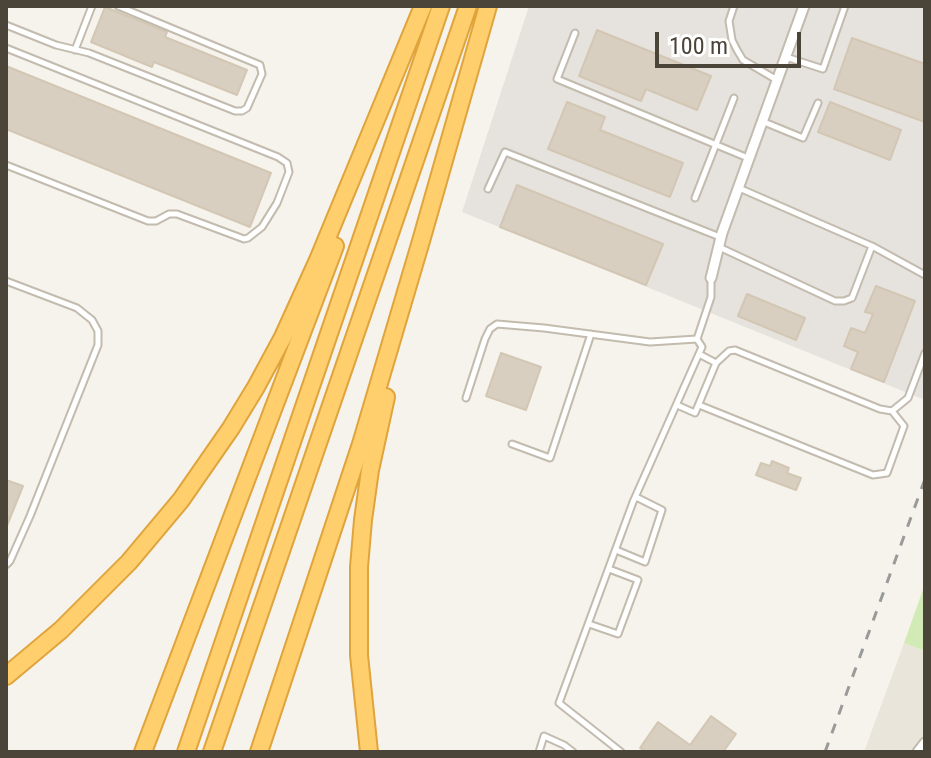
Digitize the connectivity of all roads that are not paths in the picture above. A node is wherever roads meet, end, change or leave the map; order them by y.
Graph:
1 (92, 6) edge
2 (118, 6) edge
3 (423, 6) edge
4 (441, 6) edge
5 (468, 6) edge
6 (488, 6) edge
7 (734, 6) edge
8 (804, 6) edge
9 (845, 6) edge
10 (6, 25) edge
11 (575, 33) dead end
12 (6, 48) edge
13 (75, 50) junction
14 (786, 57) junction
15 (398, 68) junction
16 (777, 81) junction
17 (734, 98) dead end
18 (818, 103) dead end
19 (763, 122) junction
20 (717, 145) junction
21 (749, 159) junction
22 (6, 165) edge
23 (738, 188) junction
24 (488, 189) dead end
25 (695, 198) dead end
26 (421, 241) junction
27 (719, 242) junction
28 (872, 246) junction
29 (925, 275) edge
30 (711, 278) joint
31 (6, 281) edge
32 (591, 334) junction
33 (697, 339) junction
34 (925, 353) edge
35 (699, 354) junction
36 (716, 363) junction
37 (466, 398) dead end
38 (677, 405) junction
39 (699, 405) junction
40 (892, 411) junction
41 (512, 444) dead end
42 (636, 497) junction
43 (616, 550) junction
44 (6, 565) edge
45 (609, 569) junction
46 (589, 624) junction
47 (6, 676) edge
48 (925, 743) edge
49 (143, 752) edge
50 (186, 752) edge
51 (212, 752) edge
52 (259, 752) edge
53 (369, 752) edge
54 (539, 752) edge
55 (573, 752) edge
56 (621, 752) edge
57 (918, 752) edge

1 - 13 lane
2 - 13 lane
3 - 15 highway
4 - 50 highway
5 - 51 highway
6 - 26 highway
7 - 16 lane
8 - 14 street
9 - 14 lane
10 - 13 lane
11 - 20 lane
12 - 22 lane
14 - 16 street
15 - 47 highway
15 - 49 highway
16 - 19 street
17 - 20 lane
18 - 19 lane
19 - 21 street
20 - 21 lane
20 - 25 lane
21 - 23 street
23 - 27 street
23 - 28 lane
24 - 27 lane
26 - 52 highway
26 - 53 highway
27 - 28 lane
27 - 30 street
28 - 29 lane
30 - 33 lane
31 - 44 lane
32 - 33 lane
32 - 37 lane
32 - 41 lane
33 - 35 lane
34 - 40 lane
35 - 36 lane
35 - 38 lane
36 - 39 lane
36 - 40 lane
38 - 39 lane
38 - 42 lane
39 - 40 lane
42 - 43 lane
42 - 43 lane
43 - 45 lane
45 - 46 lane
45 - 46 lane
46 - 56 lane
48 - 57 street
54 - 55 lane

